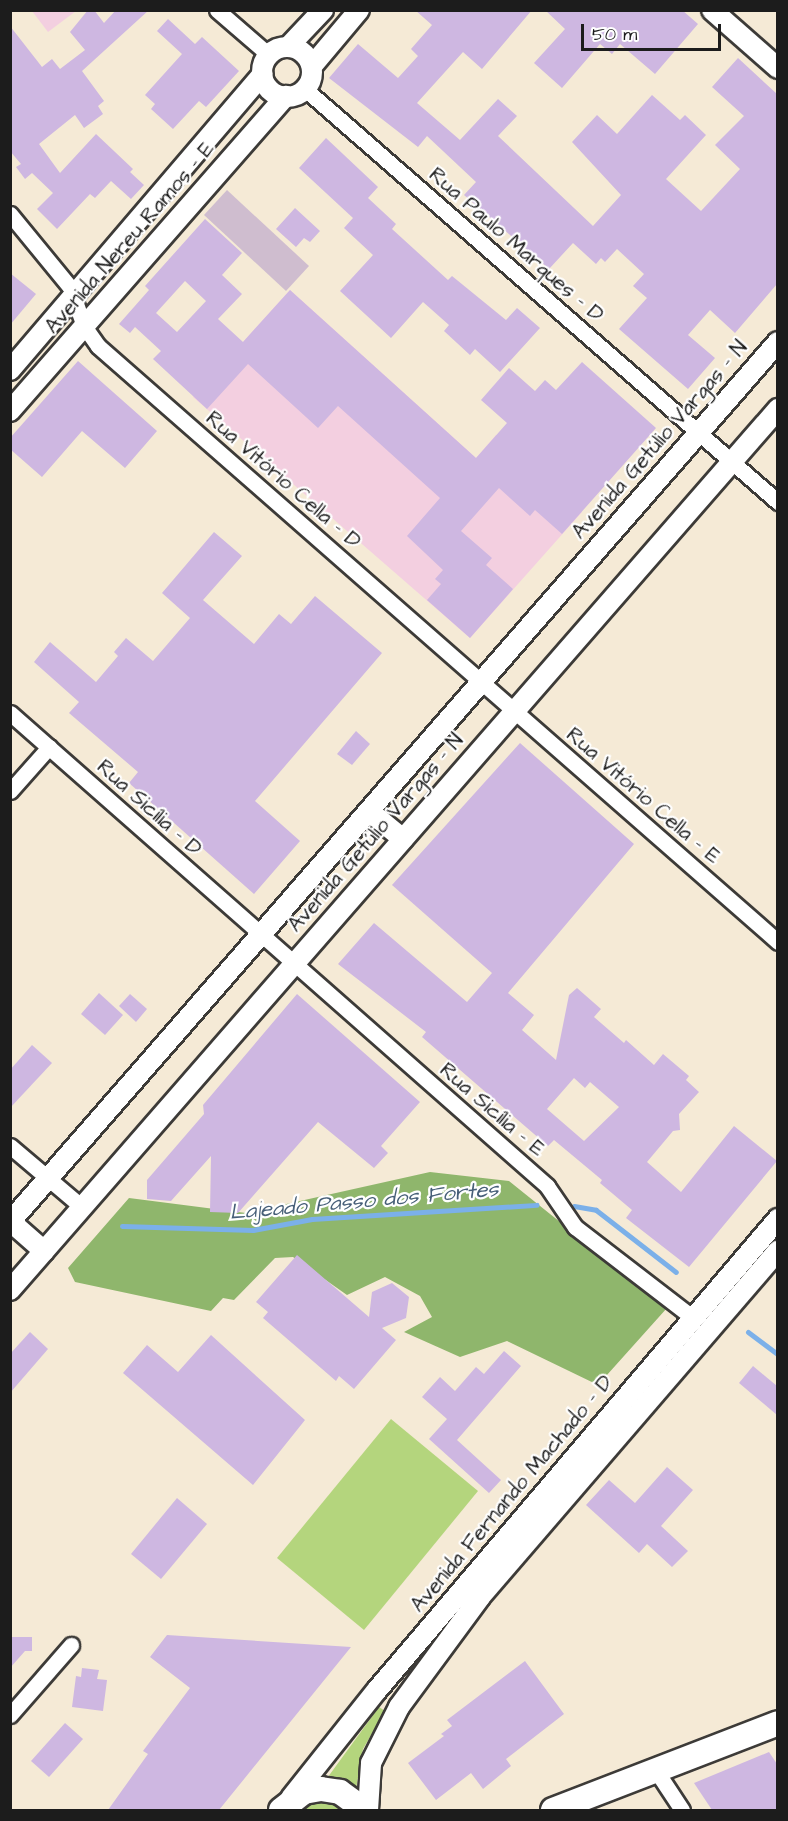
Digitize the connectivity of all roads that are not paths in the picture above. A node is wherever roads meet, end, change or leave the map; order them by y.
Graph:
1 (217, 10) edge
2 (323, 10) edge
3 (359, 10) edge
4 (712, 10) edge
5 (288, 47) junction
6 (266, 64) junction
7 (312, 66) junction
8 (777, 68) edge
9 (305, 89) junction
10 (286, 96) junction
11 (10, 213) edge
12 (74, 298) junction
13 (84, 326) junction
14 (777, 342) edge
15 (10, 370) edge
16 (777, 409) edge
17 (10, 411) edge
18 (699, 432) junction
19 (732, 462) junction
20 (777, 502) edge
21 (481, 681) junction
22 (515, 711) junction
23 (10, 713) edge
24 (49, 747) junction
25 (10, 791) edge
26 (369, 811) junction
27 (403, 839) junction
28 (260, 935) junction
29 (777, 942) edge
30 (294, 964) junction
31 (10, 1146) edge
32 (49, 1178) junction
33 (82, 1207) junction
34 (777, 1219) edge
35 (11, 1222) edge
36 (44, 1251) junction
37 (777, 1251) edge
38 (10, 1290) edge
39 (692, 1317) junction
40 (441, 1615) junction
41 (457, 1629) junction
42 (71, 1645) dead end
43 (10, 1715) edge
44 (777, 1723) edge
45 (655, 1769) junction
46 (284, 1807) edge
47 (367, 1810) edge
48 (553, 1810) edge
49 (682, 1810) edge

1 - 6 street
2 - 5 street
3 - 7 street
4 - 8 street
5 - 6 street
5 - 7 street
6 - 10 street
6 - 12 street, Avenida Nereu Ramos - E
7 - 9 street
9 - 10 street
9 - 18 street, Rua Paulo Marques - D
10 - 13 street, Avenida Nereu Ramos - E
11 - 12 street, Rua Vitório Cella - D
12 - 13 street, Rua Vitório Cella - D
12 - 15 street, Avenida Nereu Ramos - E
13 - 17 street, Avenida Nereu Ramos - E
13 - 21 street, Rua Vitório Cella - D
14 - 18 street, Avenida Getúlio Vargas - N
16 - 19 street, Avenida Getúlio Vargas - N
18 - 19 street, Rua Paulo Marques - D
18 - 21 street, Avenida Getúlio Vargas - N
19 - 20 street, Rua Paulo Marques - D
19 - 22 street, Avenida Getúlio Vargas - N
21 - 22 street, Rua Vitório Cella - E
21 - 26 street, Avenida Getúlio Vargas - N
22 - 27 street, Avenida Getúlio Vargas - N
22 - 29 street, Rua Vitório Cella - E
23 - 24 street, Rua Sicília - D
24 - 25 street
24 - 28 street, Rua Sicília - D
26 - 27 street
26 - 28 street, Avenida Getúlio Vargas - N
27 - 30 street, Avenida Getúlio Vargas - N
28 - 30 street, Rua Sicília - E
28 - 32 street, Avenida Getúlio Vargas - N
30 - 33 street, Avenida Getúlio Vargas - N
30 - 39 street, Rua Sicília - E
31 - 32 street
32 - 33 street
32 - 35 street, Avenida Getúlio Vargas - N
33 - 36 street, Avenida Getúlio Vargas - N
34 - 39 street, Avenida Fernando Machado - D
35 - 36 street
36 - 38 street, Avenida Getúlio Vargas - N
37 - 41 street, Avenida Fernando Machado - D
39 - 40 street, Avenida Fernando Machado - D
40 - 41 street
40 - 46 street, Avenida Fernando Machado - D
41 - 47 street, Avenida Fernando Machado - D
42 - 43 street
44 - 45 main road
45 - 48 main road
45 - 49 street
46 - 47 main road

